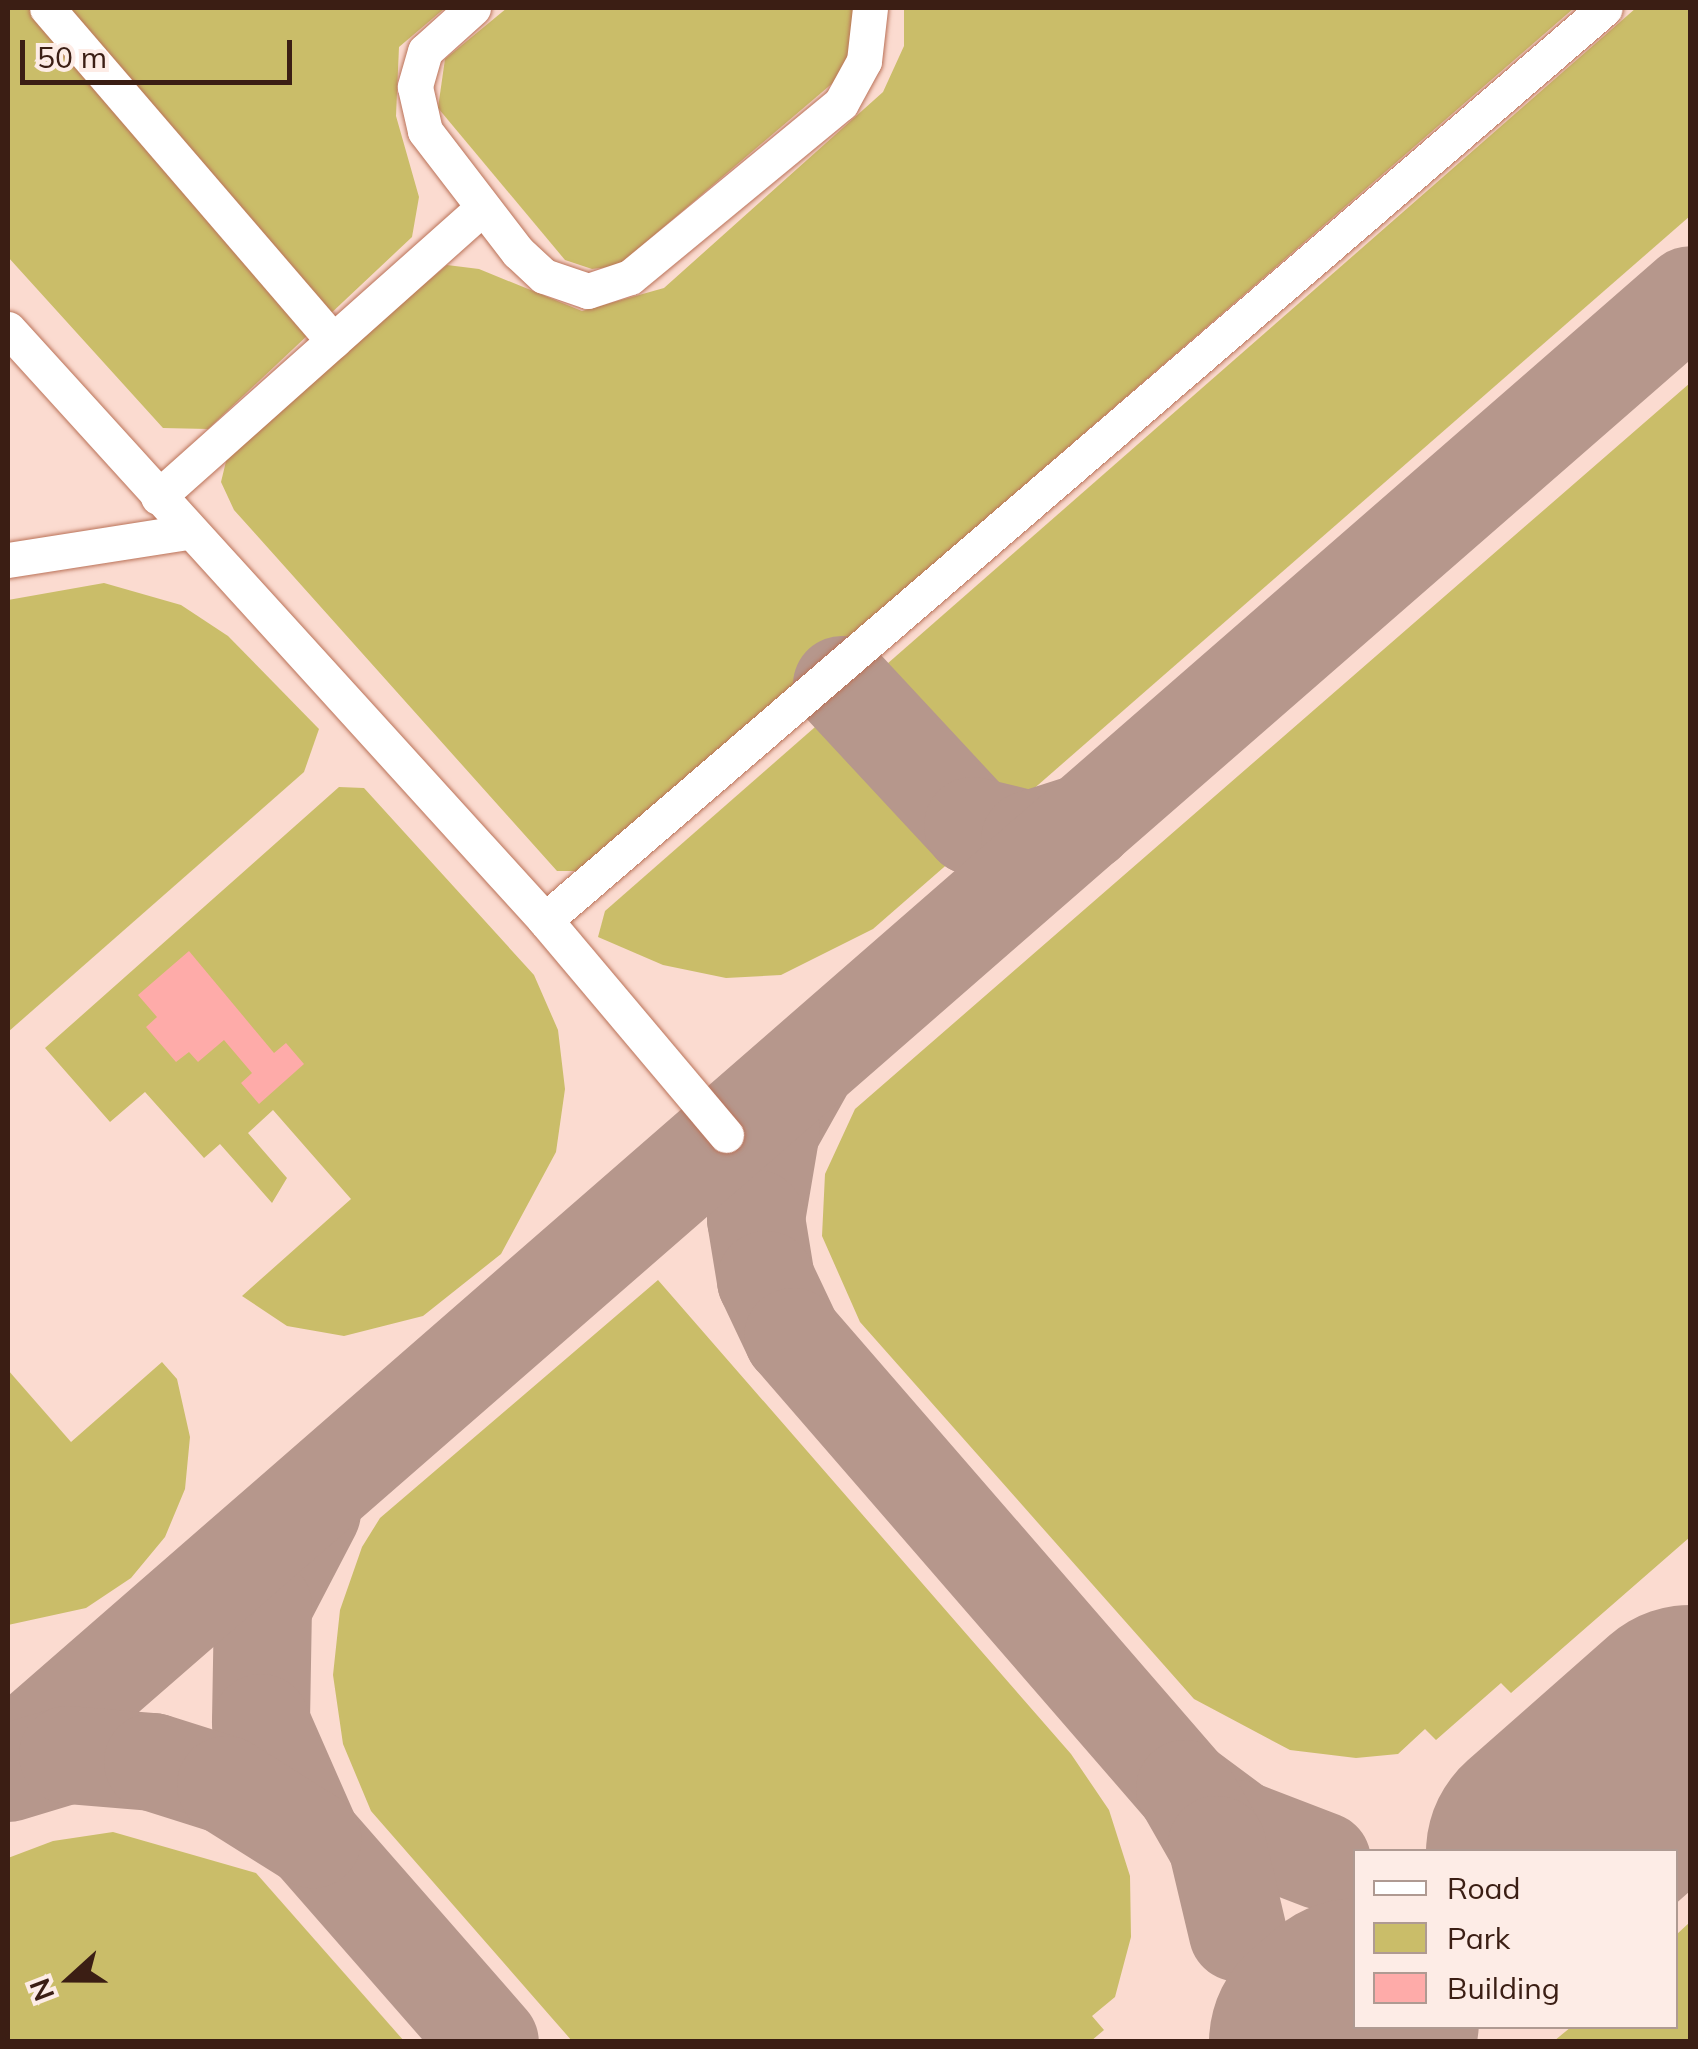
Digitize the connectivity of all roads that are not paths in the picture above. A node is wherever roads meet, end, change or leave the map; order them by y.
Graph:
1 (47, 8) edge
2 (474, 8) edge
3 (870, 8) edge
4 (1605, 8) edge
5 (480, 210) junction
6 (8, 329) edge
7 (333, 341) junction
8 (158, 497) junction
9 (186, 532) junction
10 (8, 560) edge
11 (544, 920) junction
12 (726, 1135) dead end

1 - 7 lane
2 - 5 lane
3 - 5 lane
4 - 11 lane
5 - 7 lane
6 - 8 lane
7 - 8 lane
8 - 9 lane
9 - 10 lane
9 - 11 lane
11 - 12 lane

